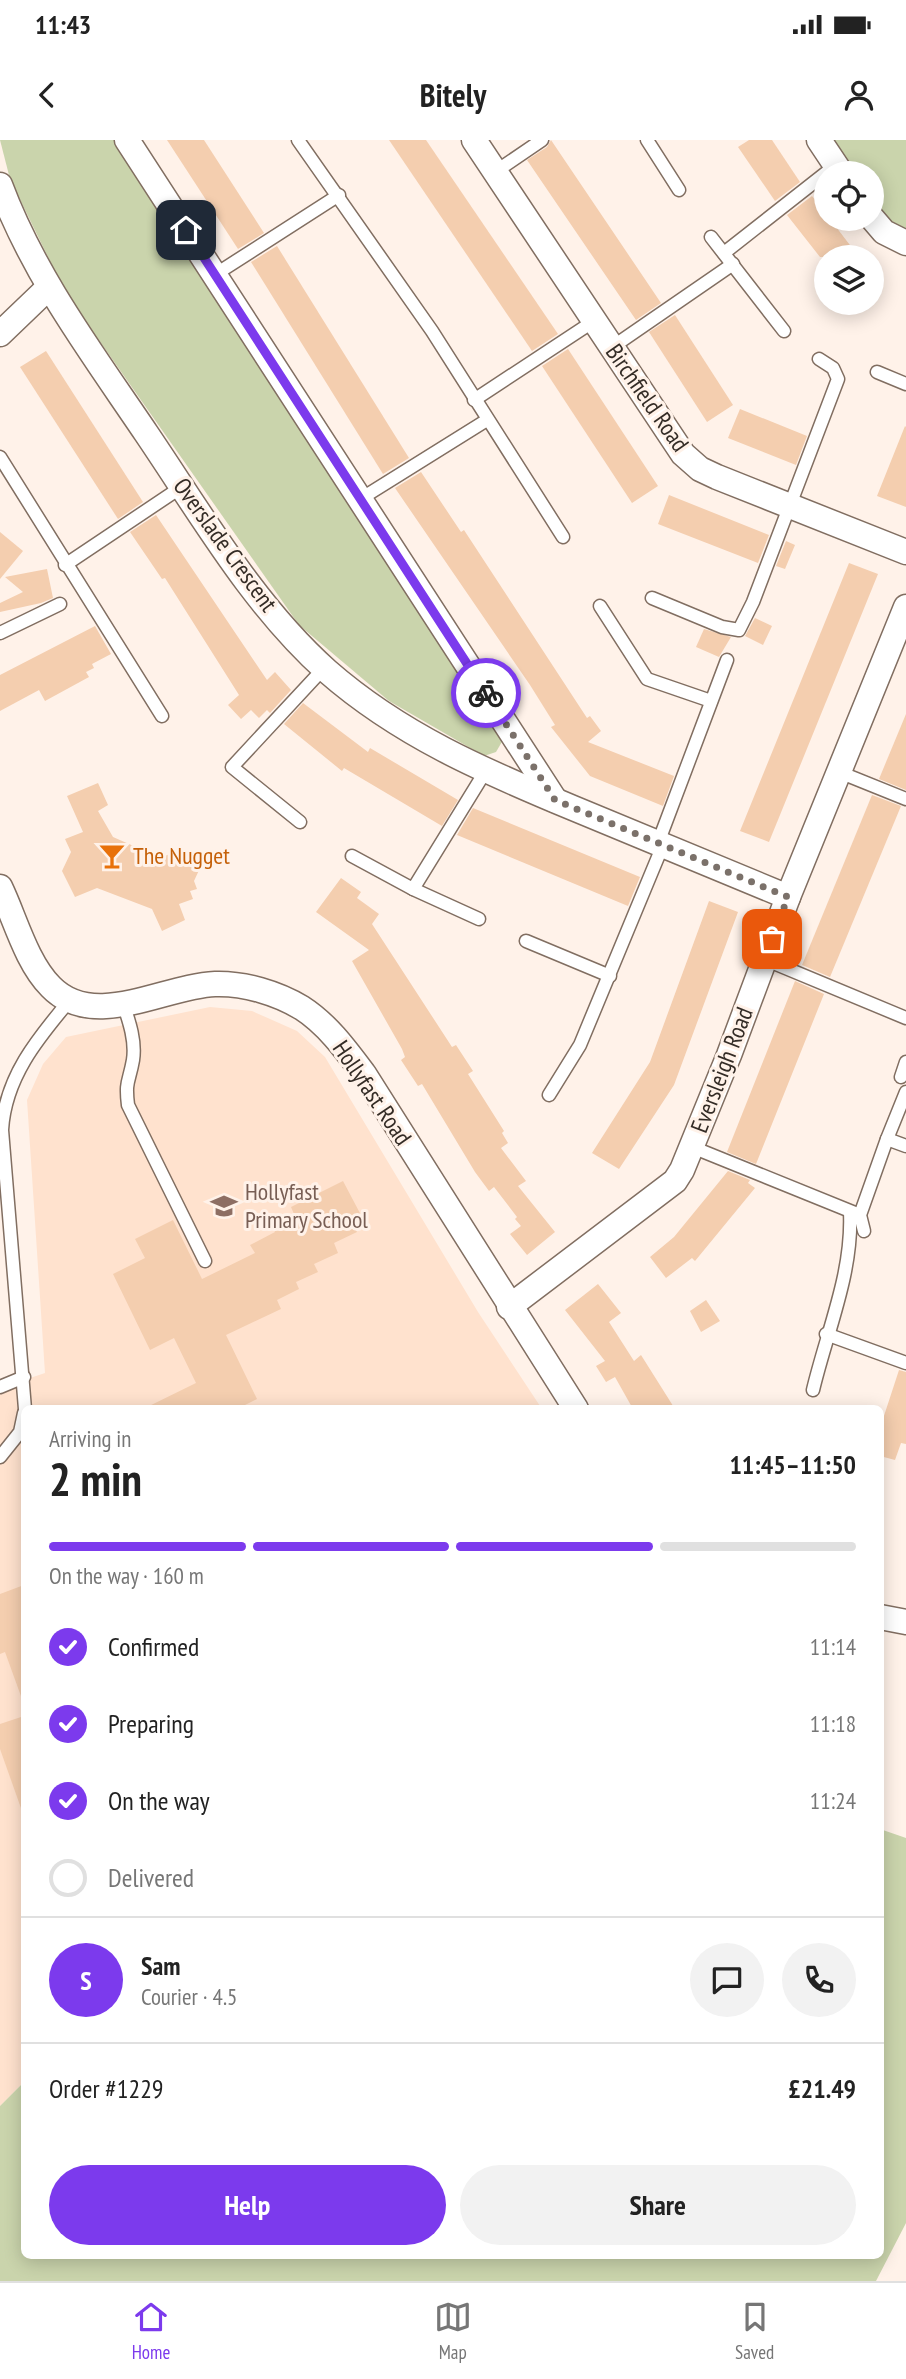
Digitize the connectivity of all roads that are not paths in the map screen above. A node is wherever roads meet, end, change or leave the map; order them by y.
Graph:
1 (127, 140) edge
2 (298, 140) edge
3 (474, 140) edge
4 (542, 140) edge
5 (648, 140) edge
6 (819, 140) edge
7 (833, 161) edge
8 (495, 172) junction
9 (0, 185) edge
10 (814, 187) edge
11 (679, 190) dead end
12 (339, 195) junction
13 (883, 231) edge
14 (711, 237) dead end
15 (906, 243) edge
16 (724, 253) junction
17 (733, 264) junction
18 (216, 274) junction
19 (49, 287) junction
20 (594, 321) junction
21 (784, 331) dead end
22 (0, 334) edge
23 (611, 348) junction
24 (819, 359) dead end
25 (877, 372) dead end
26 (906, 384) edge
27 (474, 400) junction
28 (487, 420) junction
29 (0, 457) edge
30 (183, 486) junction
31 (362, 498) junction
32 (790, 505) junction
33 (563, 537) dead end
34 (906, 552) edge
35 (65, 565) junction
36 (652, 598) dead end
37 (60, 604) dead end
38 (600, 606) dead end
39 (906, 607) edge
40 (0, 633) edge
41 (727, 660) dead end
42 (324, 668) junction
43 (711, 702) junction
44 (162, 716) dead end
45 (485, 772) junction
46 (839, 772) junction
47 (906, 799) edge
48 (555, 800) junction
49 (300, 821) dead end
50 (660, 844) junction
51 (352, 856) dead end
52 (0, 887) edge
53 (413, 889) junction
54 (788, 897) junction
55 (479, 919) dead end
56 (526, 941) dead end
57 (764, 959) junction
58 (610, 976) junction
59 (70, 1000) junction
60 (123, 1003) junction
61 (906, 1018) edge
62 (906, 1062) edge
63 (901, 1077) dead end
64 (906, 1092) edge
65 (549, 1095) dead end
66 (887, 1139) junction
67 (906, 1146) edge
68 (692, 1147) junction
69 (855, 1213) junction
70 (864, 1231) dead end
71 (205, 1261) dead end
72 (509, 1307) junction
73 (826, 1334) junction
74 (906, 1363) edge
75 (25, 1379) junction
76 (0, 1387) edge
77 (813, 1390) dead end
78 (25, 1405) edge
79 (573, 1405) edge
80 (21, 1428) edge
81 (0, 1457) edge
82 (884, 1618) edge
83 (906, 1622) edge

1 - 18 street
2 - 12 lane
3 - 8 street, Birchfield Road
4 - 8 lane
5 - 11 lane
6 - 7 street
8 - 20 street, Birchfield Road
9 - 19 street, Overslade Crescent
10 - 16 lane
12 - 18 lane
12 - 27 lane
13 - 15 street
14 - 16 lane
16 - 17 lane
17 - 21 lane
17 - 23 lane
18 - 31 street
19 - 22 street
19 - 30 street, Overslade Crescent
20 - 23 street, Birchfield Road
20 - 27 lane
23 - 32 street, Birchfield Road
24 - 32 lane
25 - 26 lane
27 - 28 lane
28 - 31 lane
28 - 33 lane
29 - 35 lane
30 - 35 lane
30 - 42 street, Overslade Crescent
31 - 48 street
32 - 34 street, Birchfield Road
32 - 36 lane
35 - 44 lane
37 - 40 lane
38 - 43 lane
39 - 46 street, Eversleigh Road
41 - 43 lane
42 - 45 street, Overslade Crescent
42 - 49 lane
43 - 50 lane
45 - 48 street, Overslade Crescent
45 - 53 lane
46 - 47 lane
46 - 54 street, Eversleigh Road
48 - 50 street, Overslade Crescent
50 - 54 street, Overslade Crescent
50 - 58 lane
51 - 53 lane
52 - 59 street
53 - 55 lane
54 - 57 street, Eversleigh Road
56 - 58 lane
57 - 61 lane
57 - 68 street, Eversleigh Road
58 - 65 lane
59 - 60 street, Hollyfast Road
59 - 75 lane
60 - 71 lane
60 - 72 street, Hollyfast Road
62 - 63 lane
64 - 66 lane
66 - 67 lane
66 - 69 lane
68 - 69 lane
68 - 72 street, Eversleigh Road
69 - 70 lane
69 - 73 lane
72 - 79 street, Hollyfast Road
73 - 74 lane
73 - 77 lane
75 - 76 lane
75 - 78 lane
80 - 81 lane
82 - 83 street

